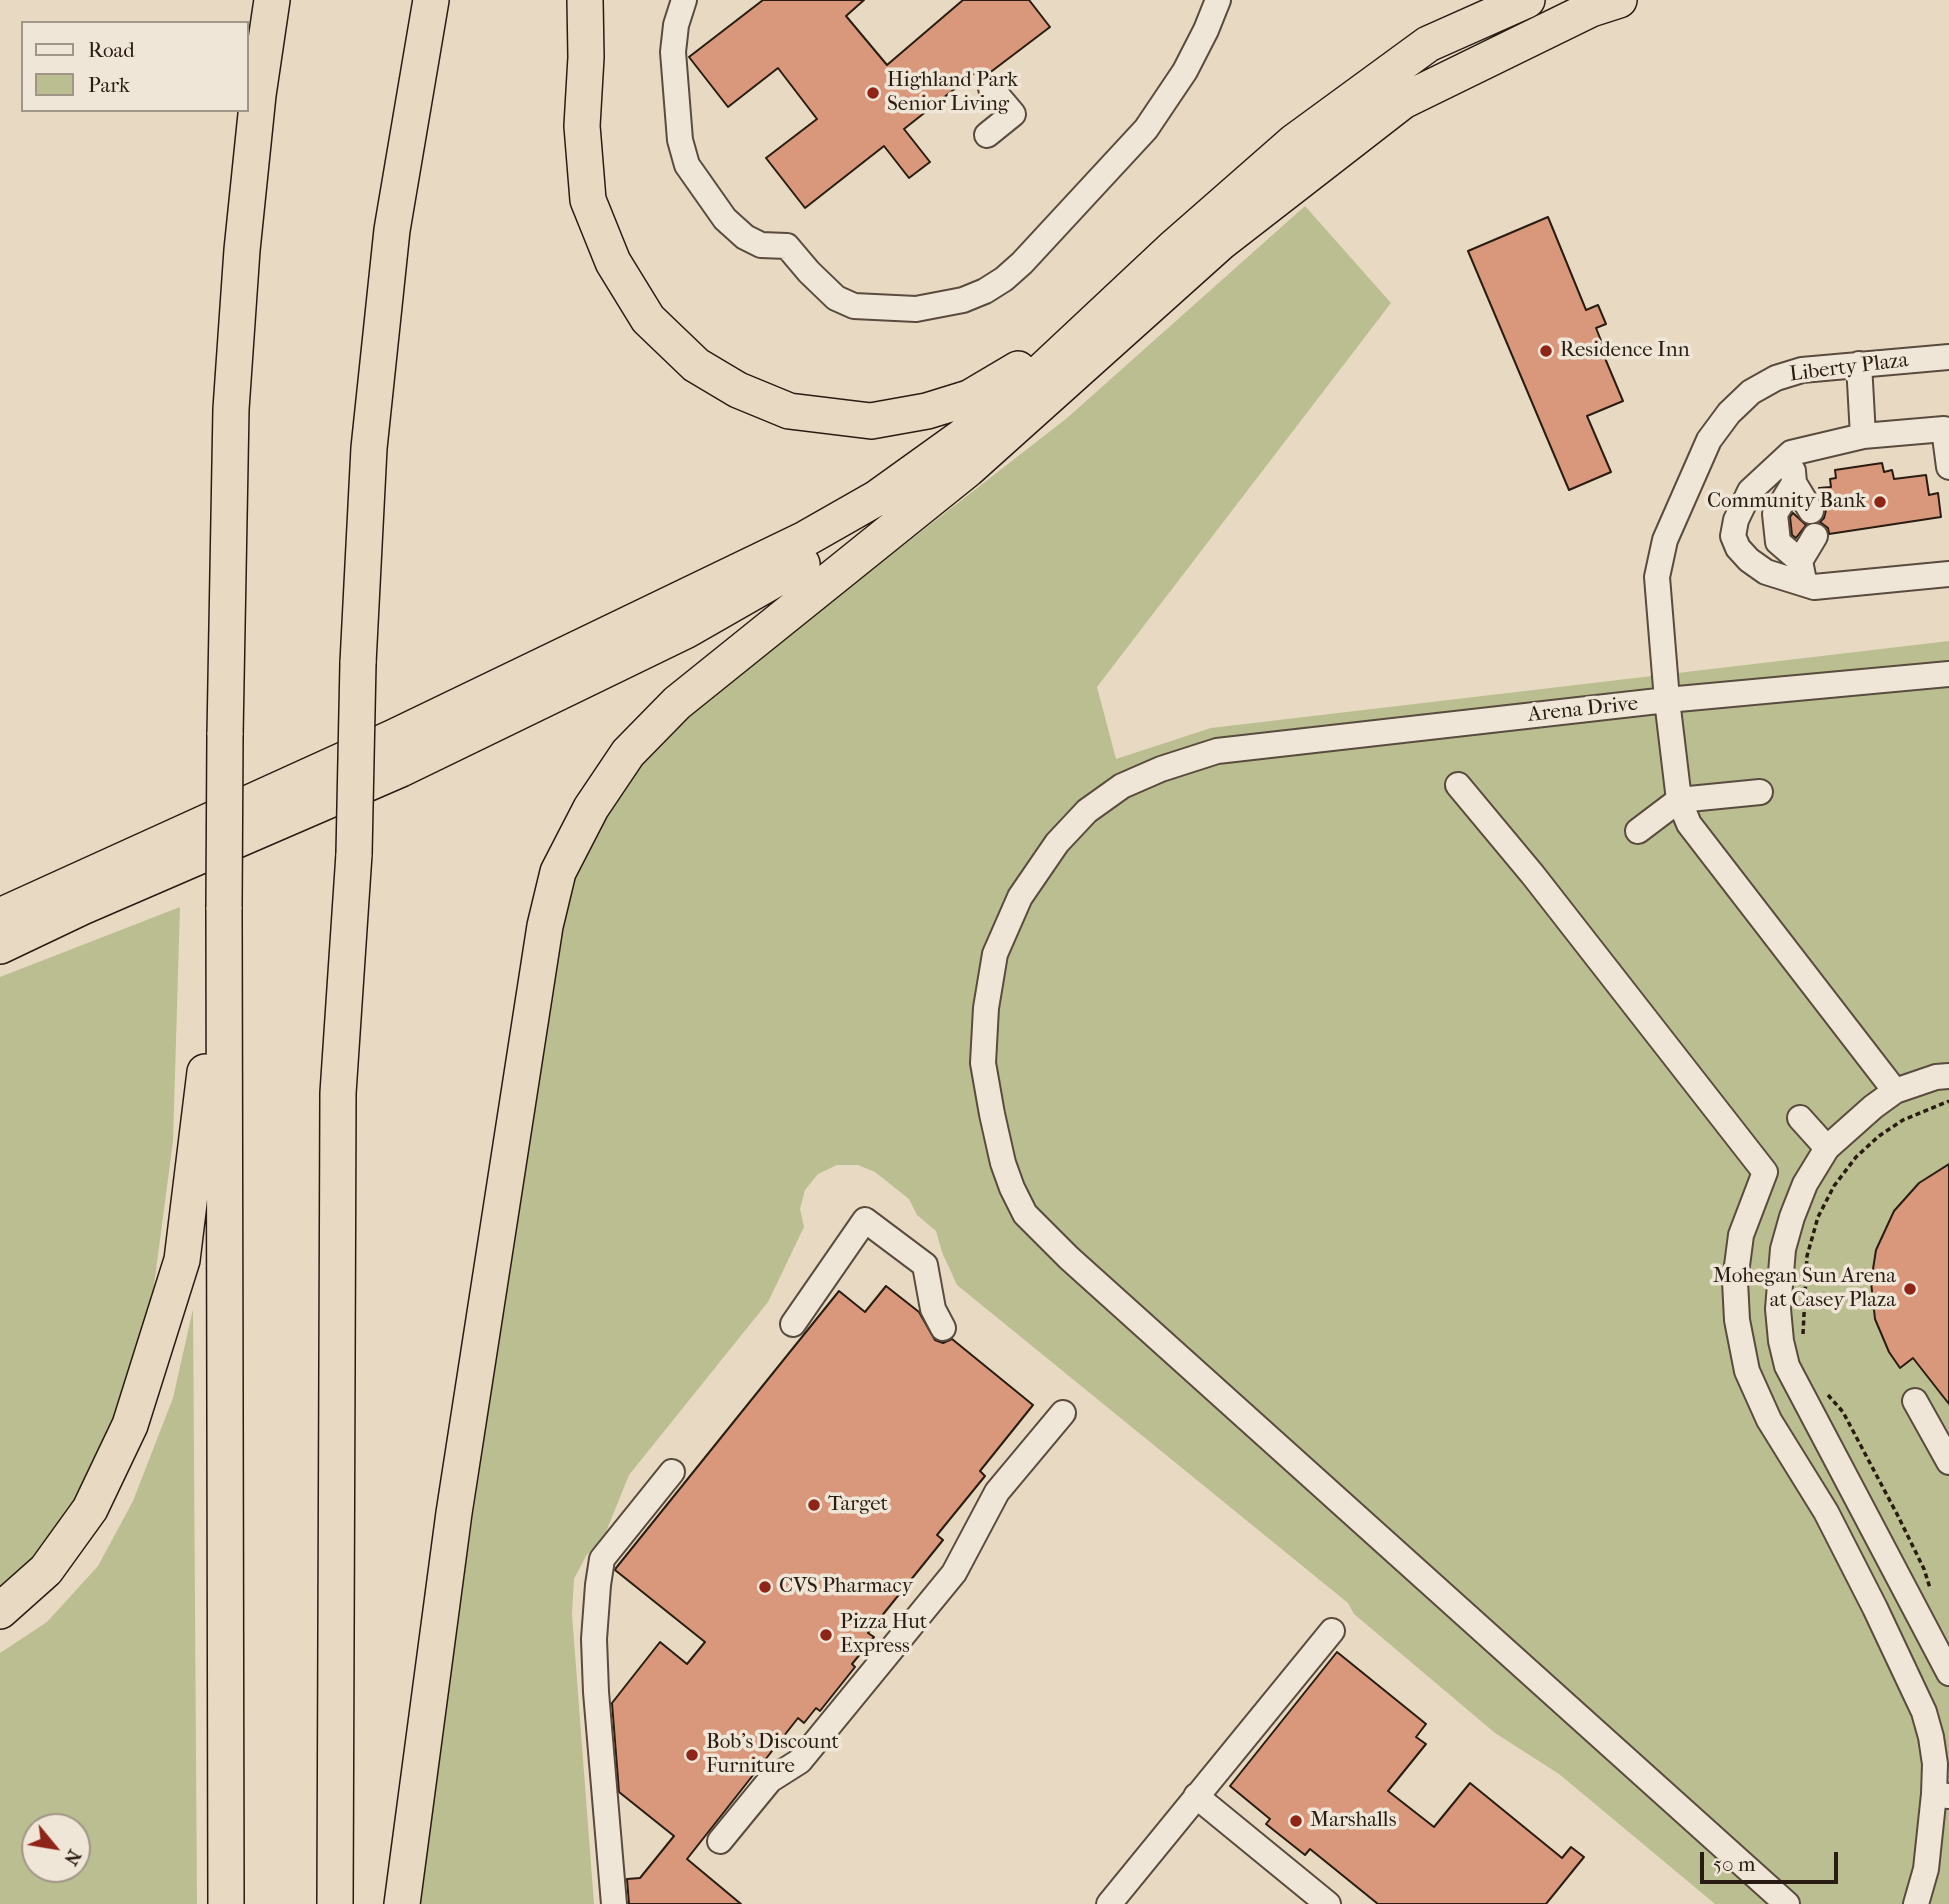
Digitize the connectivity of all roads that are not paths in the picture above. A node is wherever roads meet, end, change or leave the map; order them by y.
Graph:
1 (272, 0) edge
2 (431, 0) edge
3 (585, 0) edge
4 (684, 0) edge
5 (1218, 0) edge
6 (1527, 0) edge
7 (1619, 0) edge
8 (991, 88) dead end
9 (988, 135) dead end
10 (1182, 259) junction
11 (1949, 358) edge
12 (1859, 365) junction
13 (1863, 436) junction
14 (1791, 453) junction
15 (1949, 467) edge
16 (1794, 483) junction
17 (1811, 511) dead end
18 (1815, 536) dead end
19 (1802, 573) junction
20 (1949, 574) edge
21 (1949, 674) edge
22 (1667, 700) junction
23 (1458, 785) dead end
24 (1760, 792) dead end
25 (1679, 800) junction
26 (1638, 831) dead end
27 (224, 913) junction
28 (0, 916) edge
29 (0, 946) edge
30 (1949, 1076) edge
31 (1895, 1091) junction
32 (1800, 1118) dead end
33 (1827, 1148) junction
34 (793, 1324) dead end
35 (943, 1328) dead end
36 (1915, 1401) dead end
37 (1063, 1413) dead end
38 (1949, 1462) edge
39 (672, 1472) dead end
40 (0, 1611) edge
41 (1332, 1631) dead end
42 (1949, 1673) edge
43 (1942, 1795) edge
44 (1196, 1796) junction
45 (720, 1841) dead end
46 (226, 1904) edge
47 (335, 1904) edge
48 (402, 1904) edge
49 (614, 1904) edge
50 (1109, 1904) edge
51 (1328, 1904) edge
52 (1787, 1904) edge
53 (1916, 1904) edge

1 - 27 highway, bridge
2 - 47 highway, bridge
3 - 10 highway
4 - 5 lane
6 - 10 highway
7 - 10 highway
8 - 9 lane
10 - 28 highway
10 - 29 highway
10 - 48 highway
11 - 12 lane, Liberty Plaza
12 - 13 lane
12 - 22 lane, Liberty Plaza
13 - 14 lane
13 - 15 lane
14 - 16 lane
14 - 19 lane
16 - 17 lane
16 - 19 lane
18 - 19 lane
19 - 20 lane
21 - 22 lane, Arena Drive
22 - 25 lane, Liberty Plaza
22 - 52 lane, Arena Drive
23 - 43 lane
24 - 25 lane
25 - 26 lane
25 - 31 lane, Liberty Plaza
27 - 40 highway
27 - 46 highway
30 - 31 lane
31 - 33 lane
32 - 33 lane
33 - 42 lane
34 - 35 lane
36 - 38 lane
37 - 45 lane
39 - 49 lane
41 - 44 lane
43 - 53 lane
44 - 50 lane
44 - 51 lane

